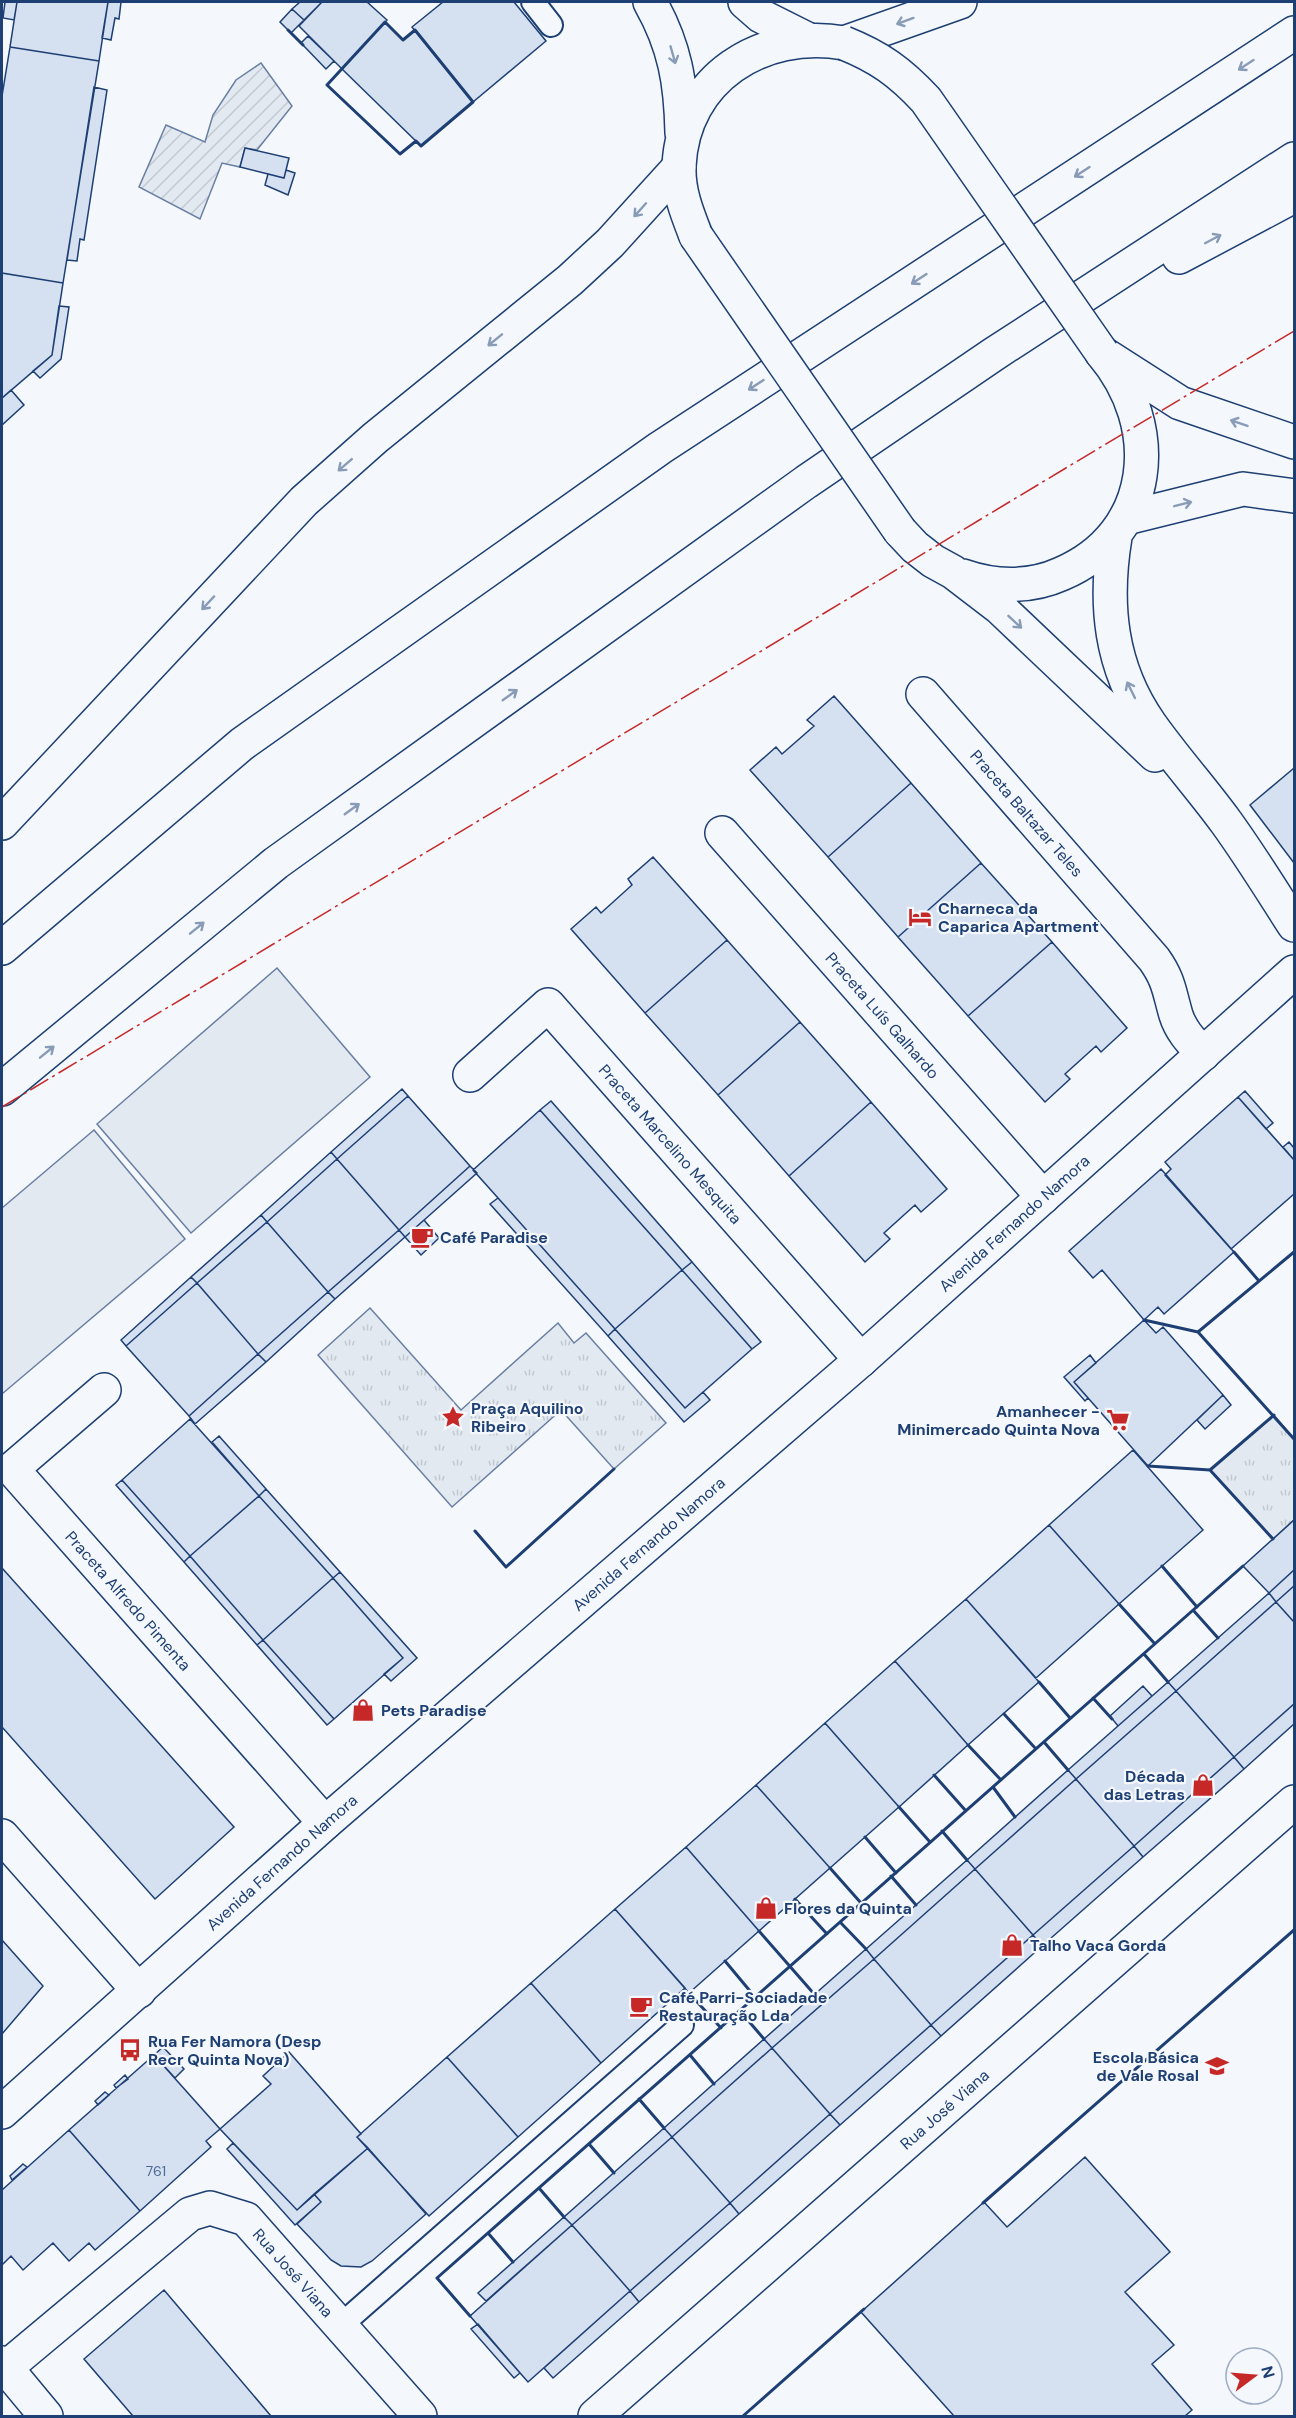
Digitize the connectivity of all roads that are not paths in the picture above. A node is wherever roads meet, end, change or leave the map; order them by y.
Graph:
1 (533, 2) edge
2 (650, 2) edge
3 (745, 2) edge
4 (960, 2) edge
5 (551, 25) dead end
6 (1294, 33) edge
7 (807, 39) junction
8 (844, 43) junction
9 (681, 155) junction
10 (1294, 159) edge
11 (1294, 196) edge
12 (1102, 353) junction
13 (994, 354) junction
14 (1294, 442) edge
15 (1294, 496) edge
16 (1120, 527) junction
17 (952, 572) junction
18 (923, 694) dead end
19 (1226, 822) junction
20 (2, 823) edge
21 (723, 833) dead end
22 (1294, 925) edge
23 (2, 948) edge
24 (1294, 972) edge
25 (1203, 1054) junction
26 (470, 1075) dead end
27 (2, 1089) edge
28 (1043, 1197) junction
29 (861, 1360) junction
30 (104, 1390) dead end
31 (1294, 1802) edge
32 (326, 1823) junction
33 (2, 1836) edge
34 (139, 1991) junction
35 (682, 2025) dead end
36 (2, 2112) edge
37 (340, 2326) junction
38 (3, 2367) edge
39 (46, 2416) edge
40 (420, 2416) edge
41 (595, 2416) edge

1 - 5 lane
2 -> 9 main road
3 - 7 main road
4 -> 8 main road
6 -> 23 main road
7 - 8 main road
7 - 9 main road
8 - 12 main road, bridge
9 - 17 main road, bridge
9 -> 20 main road
10 - 13 main road
13 -> 11 main road
14 -> 12 main road
12 - 16 main road
27 -> 13 main road
16 -> 15 main road
16 - 17 main road
19 -> 16 main road
17 -> 19 main road
18 - 25 main road, Praceta Baltazar Teles
19 - 22 main road
21 - 28 main road, Praceta Luís Galhardo
24 - 25 main road, Avenida Fernando Namora
25 - 28 main road, Avenida Fernando Namora
26 - 29 main road, Praceta Marcelino Mesquita
28 - 29 main road, Avenida Fernando Namora
29 - 32 main road, Avenida Fernando Namora
30 - 32 main road, Praceta Alfredo Pimenta
31 - 41 main road, Rua José Viana
32 - 34 main road, Avenida Fernando Namora
33 - 34 main road
34 - 36 main road, Avenida Fernando Namora
35 - 37 lane
37 - 38 main road, Rua José Viana
37 - 40 main road, Rua José Viana
38 - 39 main road

